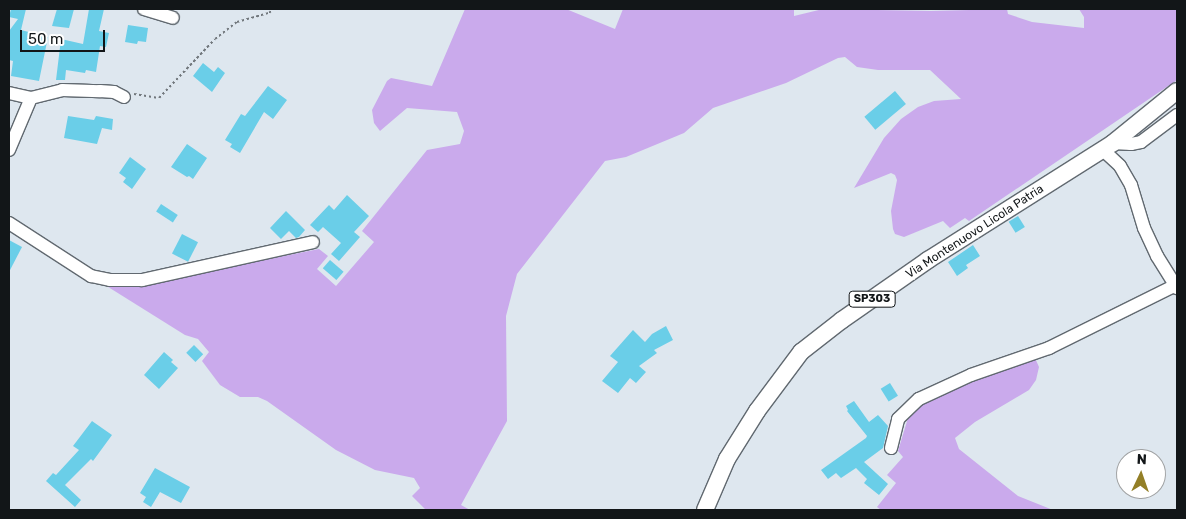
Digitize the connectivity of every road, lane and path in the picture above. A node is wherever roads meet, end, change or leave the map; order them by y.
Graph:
1 (144, 9) edge
2 (273, 9) edge
3 (173, 18) dead end
4 (1177, 91) edge
5 (9, 93) edge
6 (124, 97) joint
7 (31, 98) junction
8 (1177, 115) edge
9 (1142, 118) junction
10 (1155, 132) junction
11 (1108, 146) junction
12 (9, 150) edge
13 (9, 223) edge
14 (313, 242) dead end
15 (1176, 287) edge
16 (891, 448) dead end
17 (705, 510) edge

1 - 3 street
2 - 6 path
4 - 9 main road, Via Montenuovo Licola Patria / SP303
5 - 7 street
6 - 7 street
7 - 12 street
8 - 10 street
9 - 10 street
9 - 11 main road, Via Montenuovo Licola Patria / SP303
10 - 11 street
11 - 15 street
11 - 17 main road, Via Montenuovo Licola Patria / SP303
13 - 14 street
15 - 16 street

